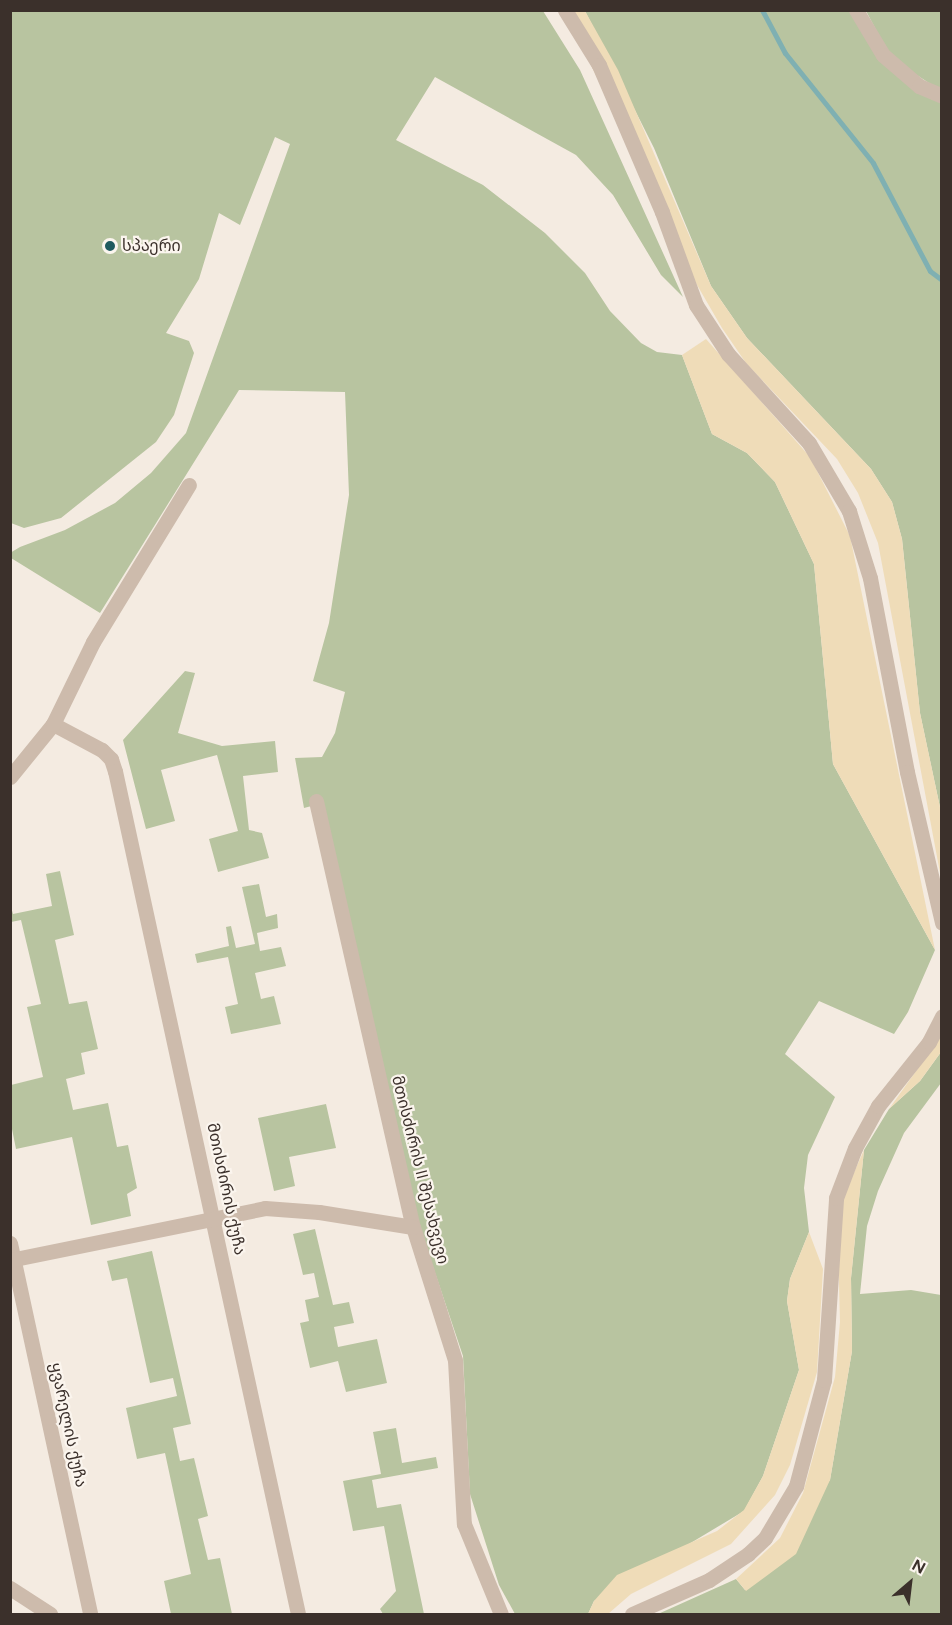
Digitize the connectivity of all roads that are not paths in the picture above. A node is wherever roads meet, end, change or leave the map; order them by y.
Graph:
1 (565, 10) edge
2 (856, 10) edge
3 (942, 96) edge
4 (189, 484) dead end
5 (53, 724) junction
6 (10, 777) edge
7 (316, 801) dead end
8 (942, 923) edge
9 (942, 1016) edge
10 (214, 1217) junction
11 (413, 1227) junction
12 (10, 1243) edge
13 (12, 1260) edge
14 (10, 1588) edge
15 (50, 1614) edge
16 (90, 1614) edge
17 (298, 1614) edge
18 (501, 1614) edge
19 (632, 1614) edge

1 - 8 street
2 - 3 street
4 - 5 street
5 - 6 street
5 - 10 street, მთისძირის ქუჩა
7 - 11 street, მთისძირის II შესახვევი
9 - 19 street
10 - 11 street
10 - 13 street
10 - 17 street, მთისძირის ქუჩა
11 - 18 street, მთისძირის II შესახვევი
12 - 13 street, ყვარელის ქუჩა
13 - 16 street, ყვარელის ქუჩა
14 - 15 street

